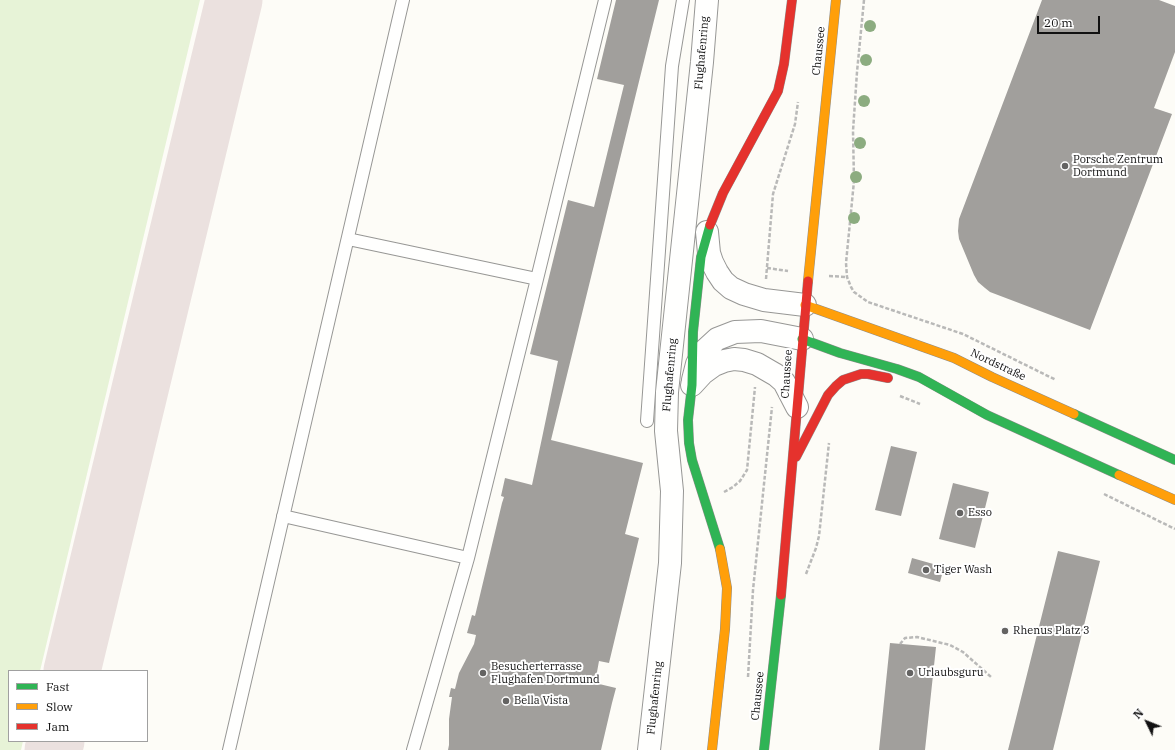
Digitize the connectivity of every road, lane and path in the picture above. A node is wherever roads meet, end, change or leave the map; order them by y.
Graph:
1 (403, 0) edge
2 (683, 0) edge
3 (706, 0) edge
4 (792, 0) edge
5 (836, 0) edge
6 (864, 0) edge
7 (602, 1) edge
8 (798, 101) dead end
9 (707, 232) junction
10 (348, 238) junction
11 (767, 268) dead end
12 (537, 279) junction
13 (860, 297) dead end
14 (805, 306) junction
15 (802, 339) junction
16 (757, 364) junction
17 (895, 380) dead end
18 (692, 385) junction
19 (915, 386) dead end
20 (955, 397) junction
21 (772, 402) dead end
22 (797, 407) junction
23 (647, 421) dead end
24 (830, 436) dead end
25 (1175, 460) edge
26 (793, 462) junction
27 (721, 493) dead end
28 (1175, 500) edge
29 (283, 516) junction
30 (468, 558) junction
31 (805, 577) dead end
32 (900, 644) dead end
33 (990, 677) dead end
34 (748, 683) dead end
35 (229, 750) edge
36 (413, 750) edge
37 (649, 750) edge
38 (712, 750) edge
39 (764, 750) edge

1 - 10 lane
2 - 23 lane
3 - 37 street, Flughafenring
4 - 9 main road, Flughafenring
5 - 14 main road, Chaussee
6 - 13 path
7 - 12 lane
8 - 11 path
9 - 14 street, Flughafenring
9 - 18 main road, Flughafenring
10 - 12 lane
10 - 29 lane
12 - 30 lane
14 - 15 main road, Chaussee
14 - 25 main road, Nordstraße
15 - 18 street, Flughafenring
15 - 20 main road
15 - 22 main road, Chaussee
16 - 18 street, Flughafenring
16 - 22 street, Flughafenring
16 - 27 path
17 - 26 main road
18 - 38 main road, Flughafenring
19 - 20 main road
20 - 28 main road
21 - 34 path
22 - 26 main road, Chaussee
24 - 31 path
26 - 39 main road, Chaussee
29 - 30 lane
29 - 35 lane
30 - 36 lane
32 - 33 path

